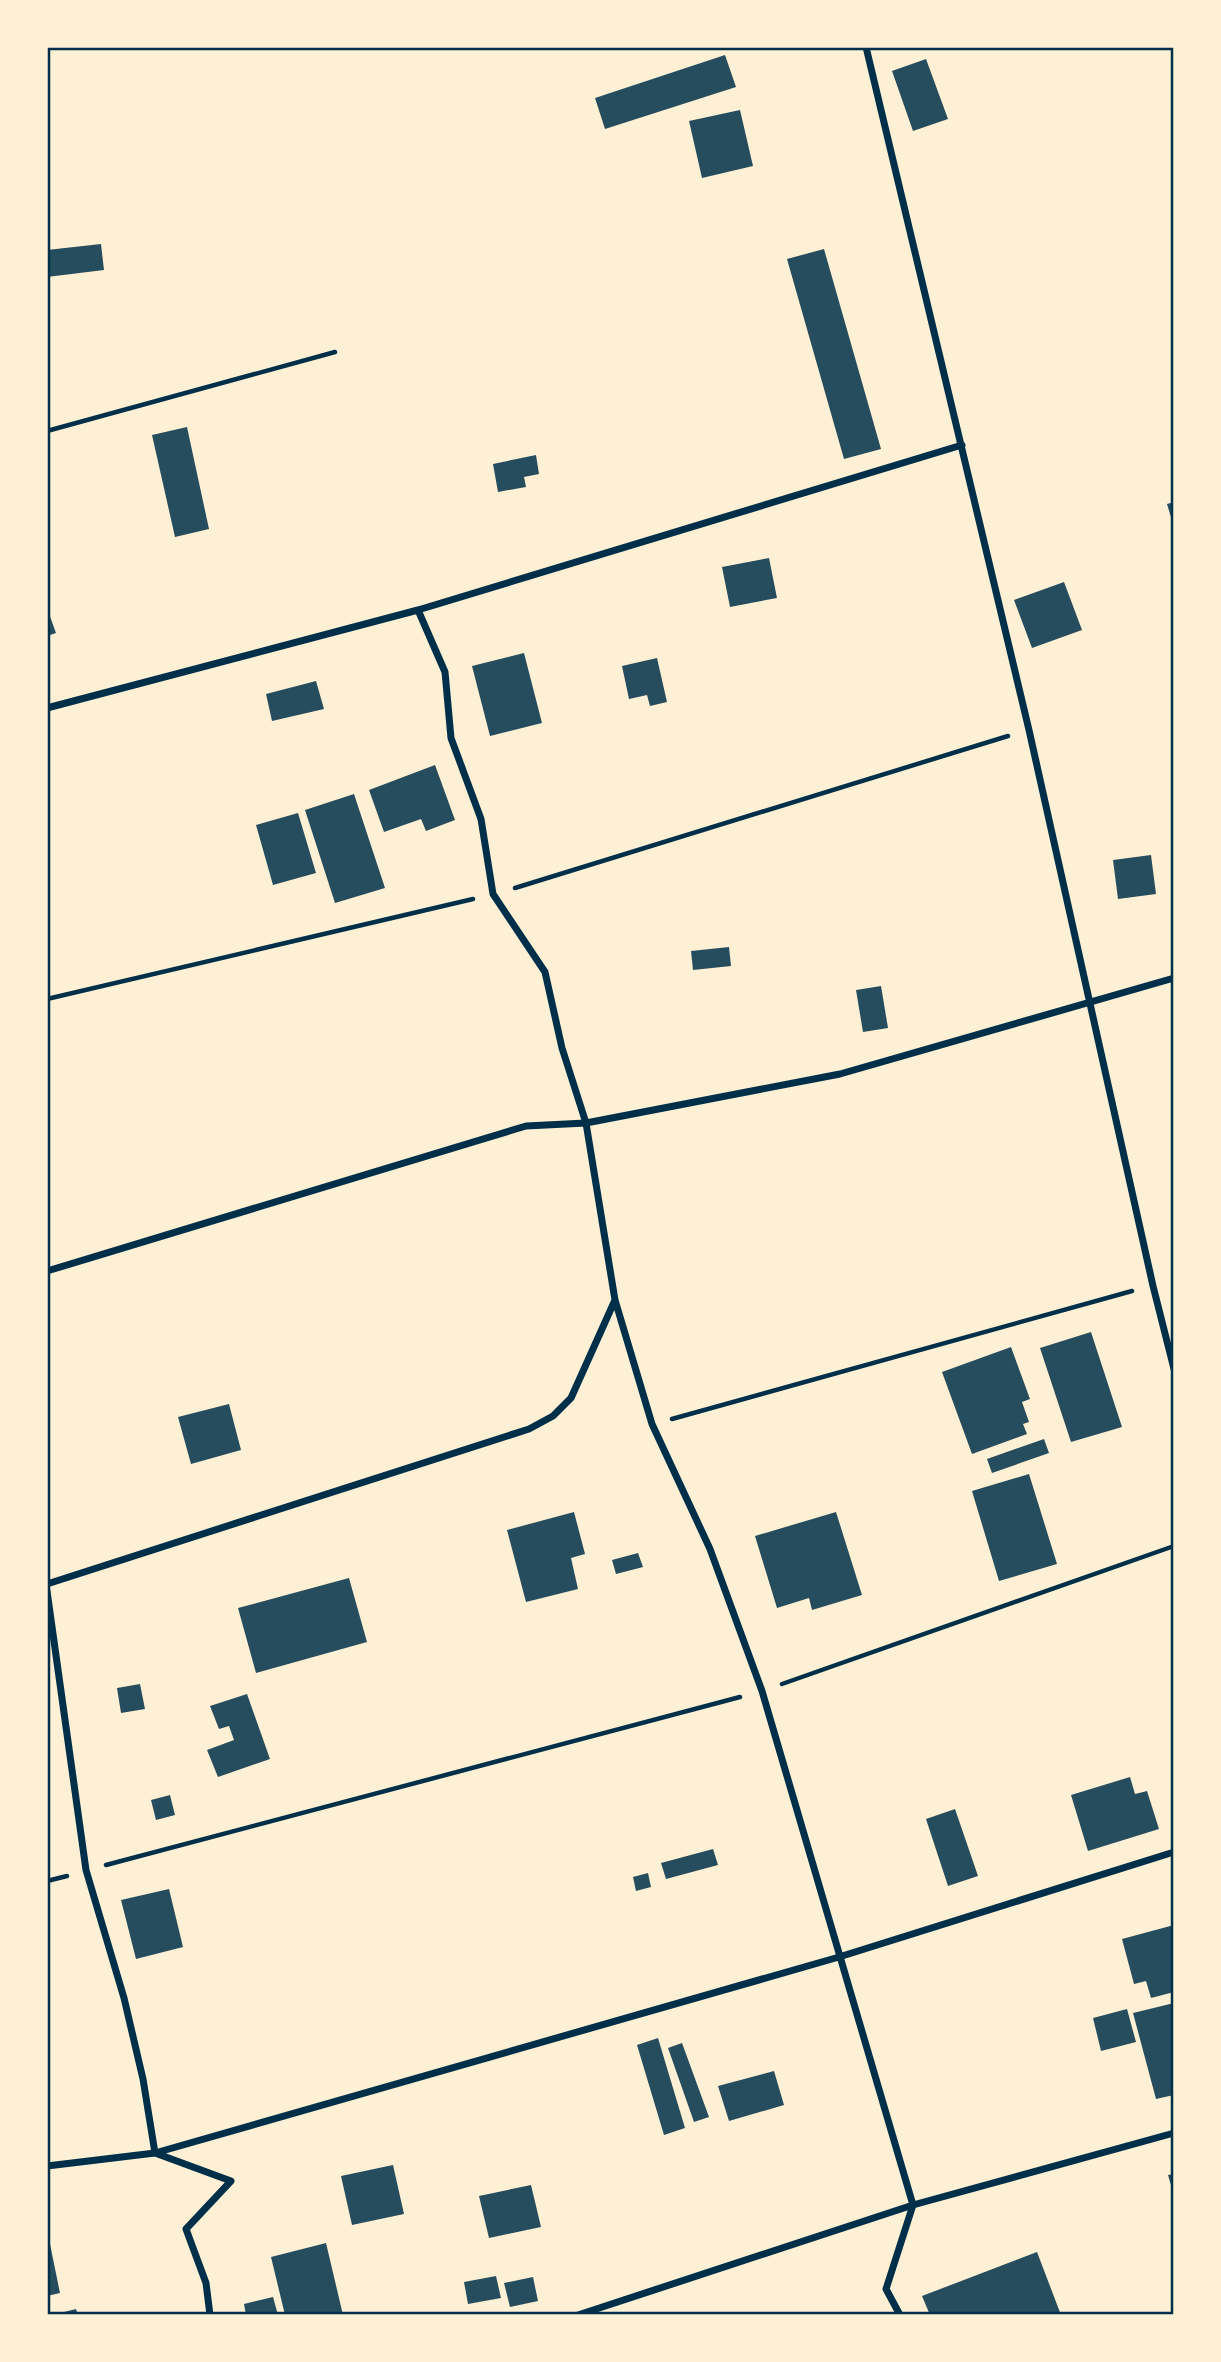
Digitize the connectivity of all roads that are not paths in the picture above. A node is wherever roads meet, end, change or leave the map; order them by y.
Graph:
1 (866, 47) edge
2 (962, 444) junction
3 (418, 610) junction
4 (47, 708) edge
5 (1174, 978) edge
6 (1091, 1003) junction
7 (586, 1123) junction
8 (47, 1271) edge
9 (615, 1300) junction
10 (1174, 1369) edge
11 (47, 1584) edge
12 (47, 1591) edge
13 (1174, 1852) edge
14 (839, 1958) junction
15 (1174, 2133) edge
16 (155, 2153) junction
17 (47, 2166) edge
18 (913, 2205) junction
19 (210, 2315) edge
20 (578, 2315) edge
21 (900, 2315) edge

1 - 2 street
2 - 3 street
2 - 6 street
3 - 4 street
3 - 7 street
5 - 6 street
6 - 7 street
6 - 10 street
7 - 8 street
7 - 9 street
9 - 11 street
9 - 14 street
12 - 16 street
13 - 14 street
14 - 16 street
14 - 18 street
15 - 18 street
16 - 17 street
16 - 19 street
18 - 20 street
18 - 21 street

